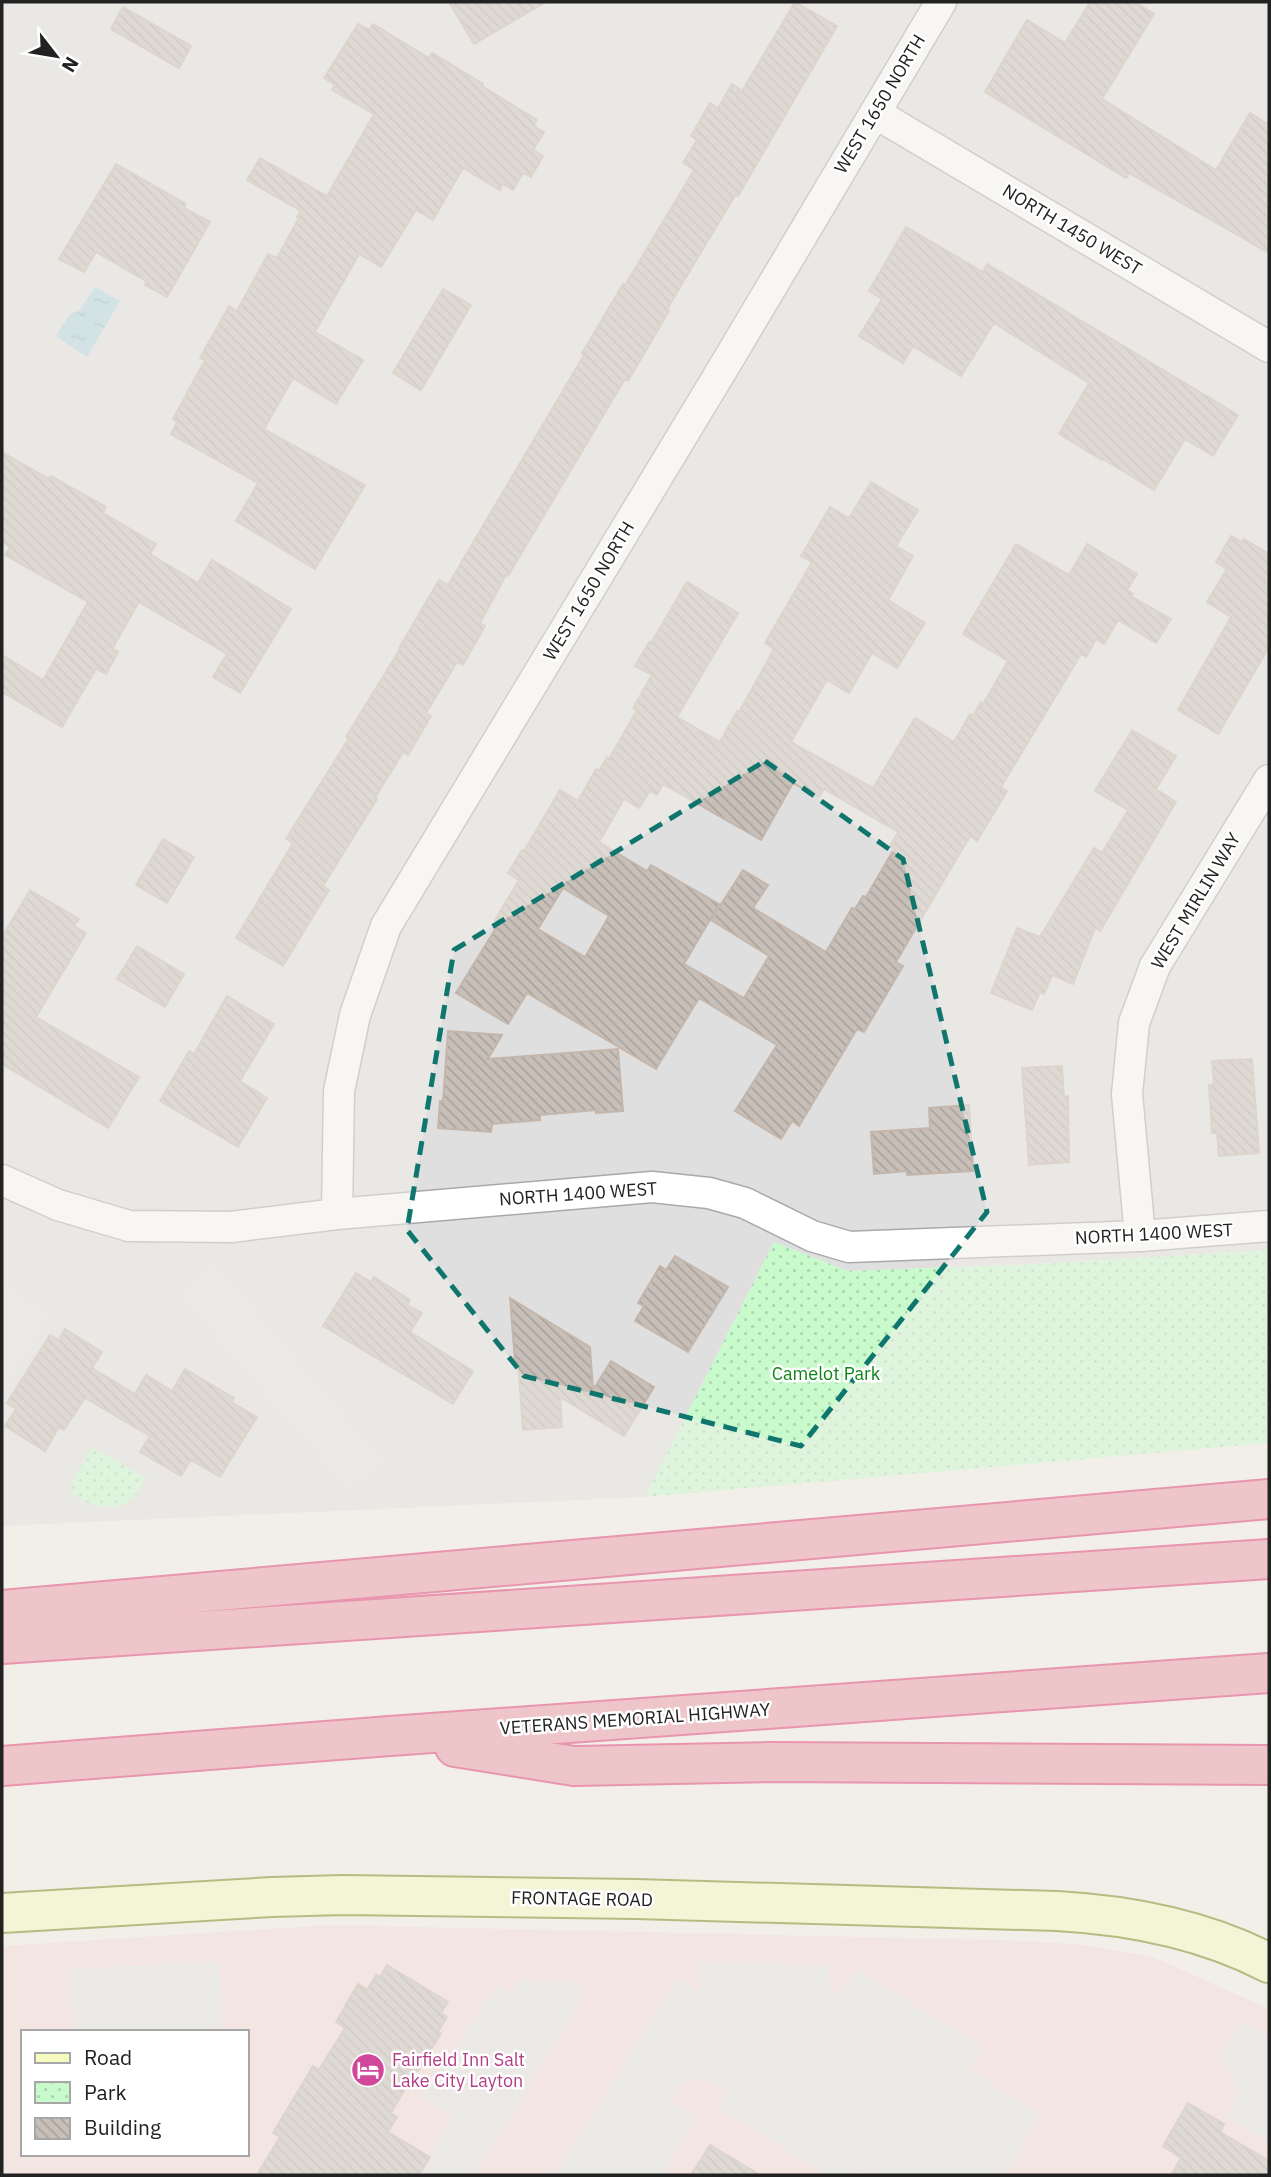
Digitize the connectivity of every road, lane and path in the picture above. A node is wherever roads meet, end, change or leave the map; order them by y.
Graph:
1 (941, 2) edge
2 (875, 113) junction
3 (1269, 347) edge
4 (1269, 780) edge
5 (2, 1180) edge
6 (337, 1214) junction
7 (1269, 1226) edge
8 (1140, 1236) junction
9 (1269, 1499) edge
10 (1269, 1559) edge
11 (2, 1610) edge
12 (2, 1644) edge
13 (1269, 1673) edge
14 (390, 1736) junction
15 (1269, 1765) edge
16 (2, 1766) edge
17 (2, 1913) edge
18 (1269, 1963) edge

1 - 2 street, WEST 1650 NORTH
2 - 3 street, NORTH 1450 WEST
2 - 6 street, WEST 1650 NORTH
4 - 8 street, WEST MIRLIN WAY
5 - 6 street, NORTH 1400 WEST
6 - 8 street, NORTH 1400 WEST
7 - 8 street, NORTH 1400 WEST
9 - 11 highway
10 - 12 highway
13 - 14 highway, VETERANS MEMORIAL HIGHWAY
14 - 15 highway
14 - 16 highway, VETERANS MEMORIAL HIGHWAY
17 - 18 street, FRONTAGE ROAD

